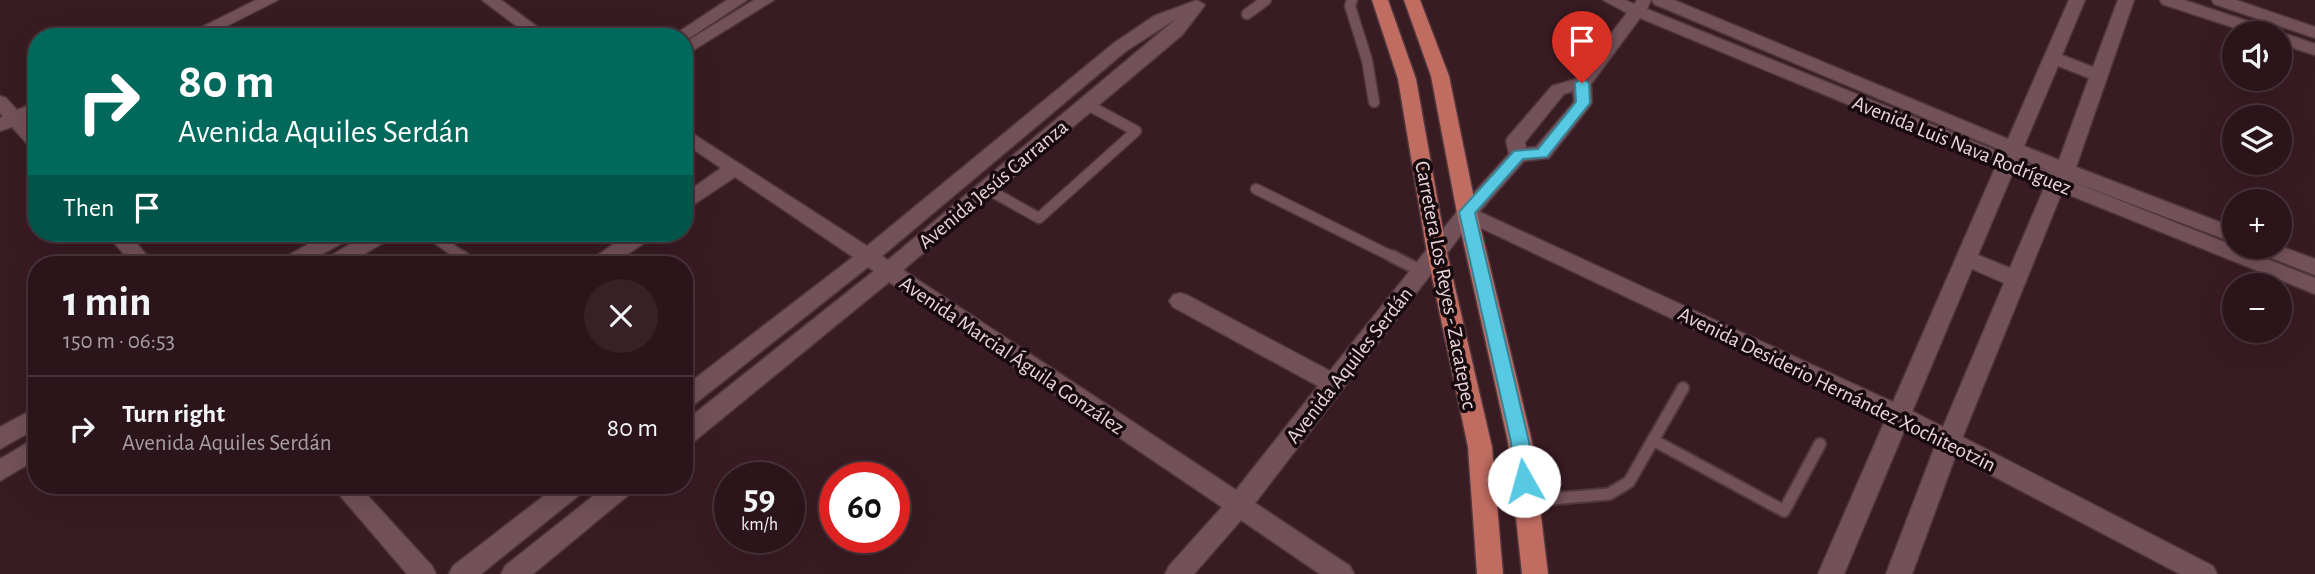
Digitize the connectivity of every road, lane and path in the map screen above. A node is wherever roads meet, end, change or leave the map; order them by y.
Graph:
1 (270, 0) edge
2 (490, 0) edge
3 (1265, 0) edge
4 (1352, 0) edge
5 (1380, 0) edge
6 (1412, 0) edge
7 (1611, 0) edge
8 (1660, 0) edge
9 (2077, 0) edge
10 (2126, 0) edge
11 (2168, 0) edge
12 (2220, 0) edge
13 (751, 2) edge
14 (1201, 2) edge
15 (1642, 6) edge
16 (1247, 13) dead end
17 (2230, 21) edge
18 (210, 28) edge
19 (530, 28) edge
20 (693, 30) edge
21 (2292, 39) edge
22 (2314, 41) edge
23 (693, 44) edge
24 (2053, 58) junction
25 (1833, 70) junction
26 (2099, 75) junction
27 (1582, 83) junction
28 (1820, 88) junction
29 (0, 102) edge
30 (1374, 102) dead end
31 (1088, 105) junction
32 (28, 112) edge
33 (7, 122) edge
34 (28, 137) edge
35 (693, 140) edge
36 (1519, 155) junction
37 (2011, 156) junction
38 (735, 168) junction
39 (2060, 176) junction
40 (987, 189) junction
41 (1256, 189) dead end
42 (693, 198) edge
43 (1467, 212) junction
44 (2222, 232) edge
45 (2222, 237) edge
46 (124, 242) edge
47 (328, 242) edge
48 (369, 242) edge
49 (441, 242) edge
50 (630, 242) edge
51 (1437, 253) junction
52 (137, 256) edge
53 (303, 256) edge
54 (345, 256) edge
55 (461, 256) edge
56 (610, 256) edge
57 (867, 257) junction
58 (1967, 259) junction
59 (2276, 259) edge
60 (2284, 259) edge
61 (2315, 267) edge
62 (888, 271) junction
63 (1423, 272) junction
64 (2017, 278) junction
65 (2315, 286) edge
66 (1180, 301) dead end
67 (1334, 384) junction
68 (1683, 388) dead end
69 (693, 393) edge
70 (1900, 416) junction
71 (28, 422) edge
72 (693, 429) edge
73 (0, 439) edge
74 (1653, 440) junction
75 (1949, 441) junction
76 (1820, 444) dead end
77 (28, 453) edge
78 (0, 471) edge
79 (351, 494) edge
80 (564, 494) edge
81 (613, 494) edge
82 (1527, 501) junction
83 (1237, 507) junction
84 (423, 574) edge
85 (462, 574) edge
86 (514, 574) edge
87 (1178, 574) edge
88 (1341, 574) edge
89 (1490, 574) edge
90 (1535, 574) edge
91 (1831, 574) edge
92 (1899, 574) edge
93 (2204, 574) edge

1 - 18 street
2 - 19 street
3 - 16 lane
4 - 30 lane
5 - 51 main road, Carretera Los Reyes - Zacatepec
6 - 43 main road, Carretera Los Reyes - Zacatepec
7 - 15 street, Avenida Luis Nava Rodríguez
8 - 25 street, Avenida Luis Nava Rodríguez
9 - 24 street
10 - 26 street
11 - 17 street
12 - 22 street
13 - 20 street
13 - 23 street
14 - 31 street, Avenida Jesús Carranza
14 - 57 street, Avenida Jesús Carranza
15 - 27 street, Avenida Aquiles Serdán
15 - 28 street, Avenida Luis Nava Rodríguez
21 - 22 street
24 - 26 street
24 - 37 street
25 - 28 street
25 - 37 street, Avenida Luis Nava Rodríguez
26 - 39 street
27 - 36 street, Avenida Aquiles Serdán
27 - 36 street, Avenida Aquiles Serdán
28 - 37 street, Avenida Luis Nava Rodríguez
29 - 33 street
31 - 40 street, Avenida Jesús Carranza
31 - 40 lane
32 - 33 street
33 - 34 street
35 - 38 street, Avenida Marcial Águila González
36 - 43 street, Avenida Aquiles Serdán
37 - 39 street, Avenida Luis Nava Rodríguez
37 - 58 street
38 - 42 street
38 - 57 street, Avenida Marcial Águila González
39 - 44 street, Avenida Luis Nava Rodríguez
39 - 45 street, Avenida Luis Nava Rodríguez
39 - 64 street
40 - 62 street, Avenida Jesús Carranza
41 - 63 lane
43 - 51 street, Avenida Aquiles Serdán
43 - 70 street, Avenida Desiderio Hernández Xochiteotzin
43 - 82 main road, Carretera Los Reyes - Zacatepec
46 - 52 street
47 - 53 street
48 - 54 street
49 - 55 lane
50 - 56 street
51 - 63 street, Avenida Aquiles Serdán
51 - 89 main road, Carretera Los Reyes - Zacatepec
57 - 62 street, Avenida Marcial Águila González
57 - 69 street, Avenida Jesús Carranza
58 - 64 street
58 - 70 street
59 - 65 street, Avenida Luis Nava Rodríguez
60 - 61 street, Avenida Luis Nava Rodríguez
62 - 72 street, Avenida Jesús Carranza
62 - 83 street, Avenida Marcial Águila González
63 - 67 street, Avenida Aquiles Serdán
64 - 75 street
66 - 67 street
67 - 83 street, Avenida Aquiles Serdán
68 - 74 lane
70 - 75 street, Avenida Desiderio Hernández Xochiteotzin
70 - 91 street
71 - 73 street
74 - 76 lane
74 - 82 lane
75 - 92 street
75 - 93 street, Avenida Desiderio Hernández Xochiteotzin
77 - 78 street
79 - 84 street
80 - 85 street
81 - 86 street
82 - 90 main road, Carretera Los Reyes - Zacatepec
83 - 87 street, Avenida Aquiles Serdán
83 - 88 street, Avenida Marcial Águila González

